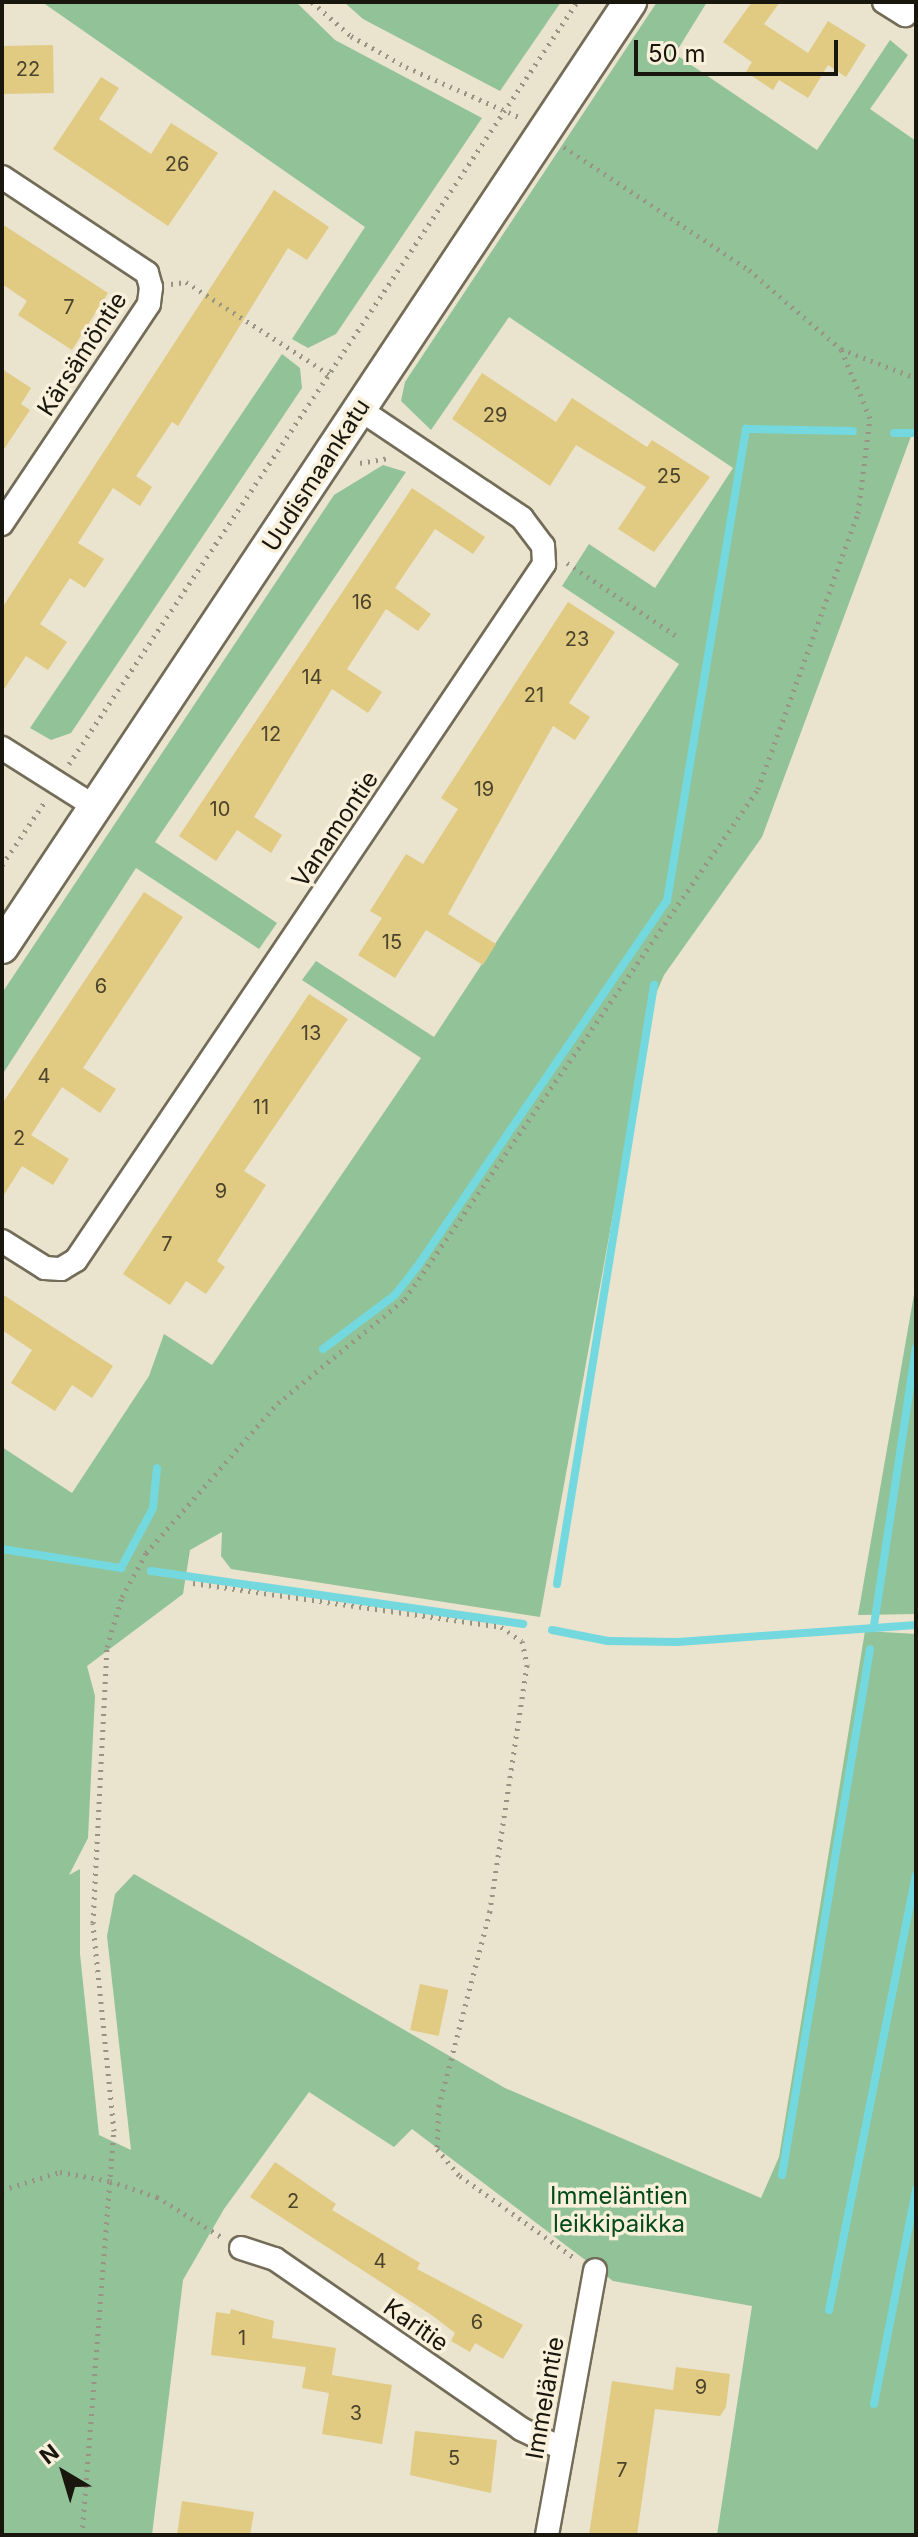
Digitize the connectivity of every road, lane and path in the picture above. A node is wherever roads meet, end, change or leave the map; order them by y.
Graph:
1 (312, 2) edge
2 (577, 2) edge
3 (630, 2) edge
4 (884, 2) edge
5 (914, 2) edge
6 (506, 108) junction
7 (543, 133) junction
8 (2, 177) edge
9 (151, 287) junction
10 (841, 349) junction
11 (329, 374) junction
12 (916, 378) edge
13 (359, 409) junction
14 (403, 437) junction
15 (287, 438) junction
16 (296, 444) dead end
17 (355, 468) dead end
18 (2, 524) edge
19 (543, 546) junction
20 (675, 635) dead end
21 (2, 748) edge
22 (71, 761) dead end
23 (43, 804) dead end
24 (97, 808) junction
25 (2, 865) edge
26 (2, 947) edge
27 (2, 1241) edge
28 (193, 1583) dead end
29 (110, 2181) junction
30 (2, 2190) edge
31 (241, 2248) joint
32 (595, 2270) joint
33 (561, 2448) junction
34 (82, 2535) edge
35 (547, 2535) edge

1 - 6 path
2 - 6 path
3 - 7 street, Uudismaankatu
4 - 5 street
6 - 7 path
6 - 11 path
7 - 10 path
7 - 13 street, Uudismaankatu
8 - 9 street, Kärsämöntie
9 - 11 path
9 - 18 street, Kärsämöntie
10 - 12 path
10 - 29 path
11 - 15 path
13 - 14 street
13 - 24 street, Uudismaankatu
14 - 17 path
14 - 19 street
15 - 16 path
15 - 22 path
19 - 20 path
19 - 27 street, Vanamontie
21 - 24 street
23 - 25 path
24 - 26 street, Uudismaankatu
28 - 32 path
29 - 30 path
29 - 31 path
29 - 34 path
31 - 33 street, Karitie
32 - 33 street, Immeläntie
33 - 35 street, Immeläntie

